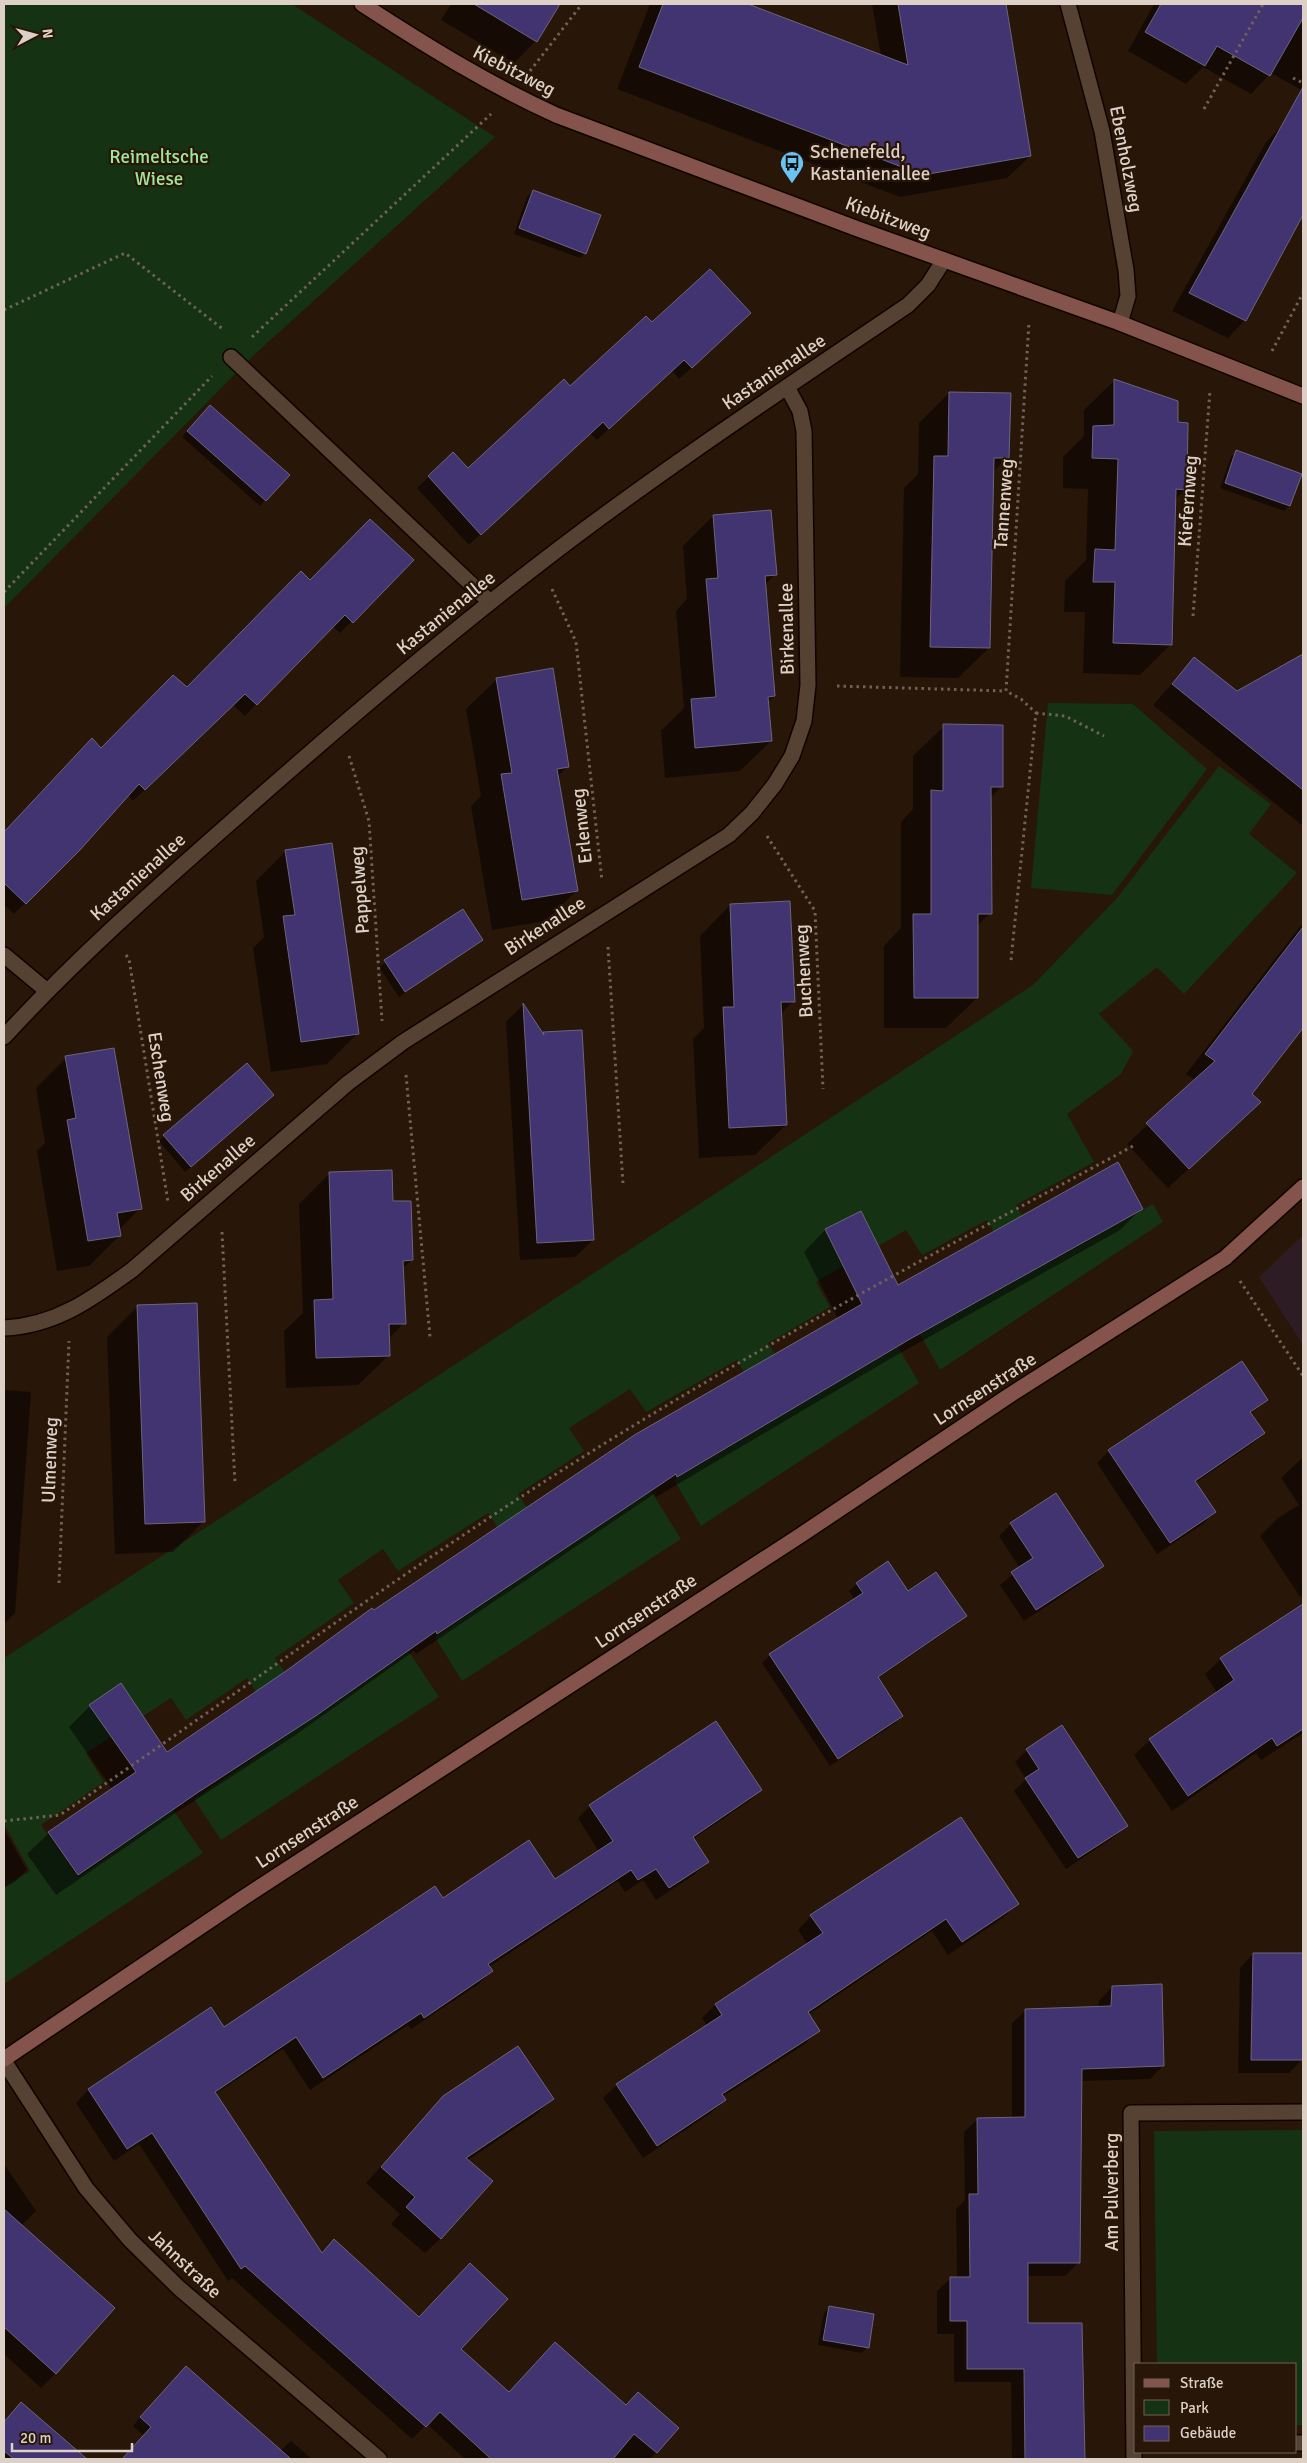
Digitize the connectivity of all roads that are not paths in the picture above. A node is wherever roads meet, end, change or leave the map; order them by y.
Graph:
1 (362, 4) edge
2 (1068, 4) edge
3 (944, 260) junction
4 (1120, 323) junction
5 (231, 357) dead end
6 (787, 387) junction
7 (1303, 396) edge
8 (490, 602) junction
9 (4, 955) edge
10 (46, 990) junction
11 (4, 1037) edge
12 (1303, 1187) edge
13 (4, 1328) edge
14 (4, 2060) edge
15 (1303, 2112) edge
16 (1134, 2363) edge
17 (379, 2459) edge

1 - 3 street, Kiebitzweg
2 - 4 street, Ebenholzweg
3 - 4 street, Kiebitzweg
3 - 6 street, Kastanienallee
4 - 7 street, Kiebitzweg
5 - 8 street
6 - 8 street, Kastanienallee
6 - 13 street, Birkenallee
8 - 10 street, Kastanienallee
9 - 10 street
10 - 11 street, Kastanienallee
12 - 14 street, Lornsenstraße
14 - 17 street, Jahnstraße
15 - 16 street, Am Pulverberg

